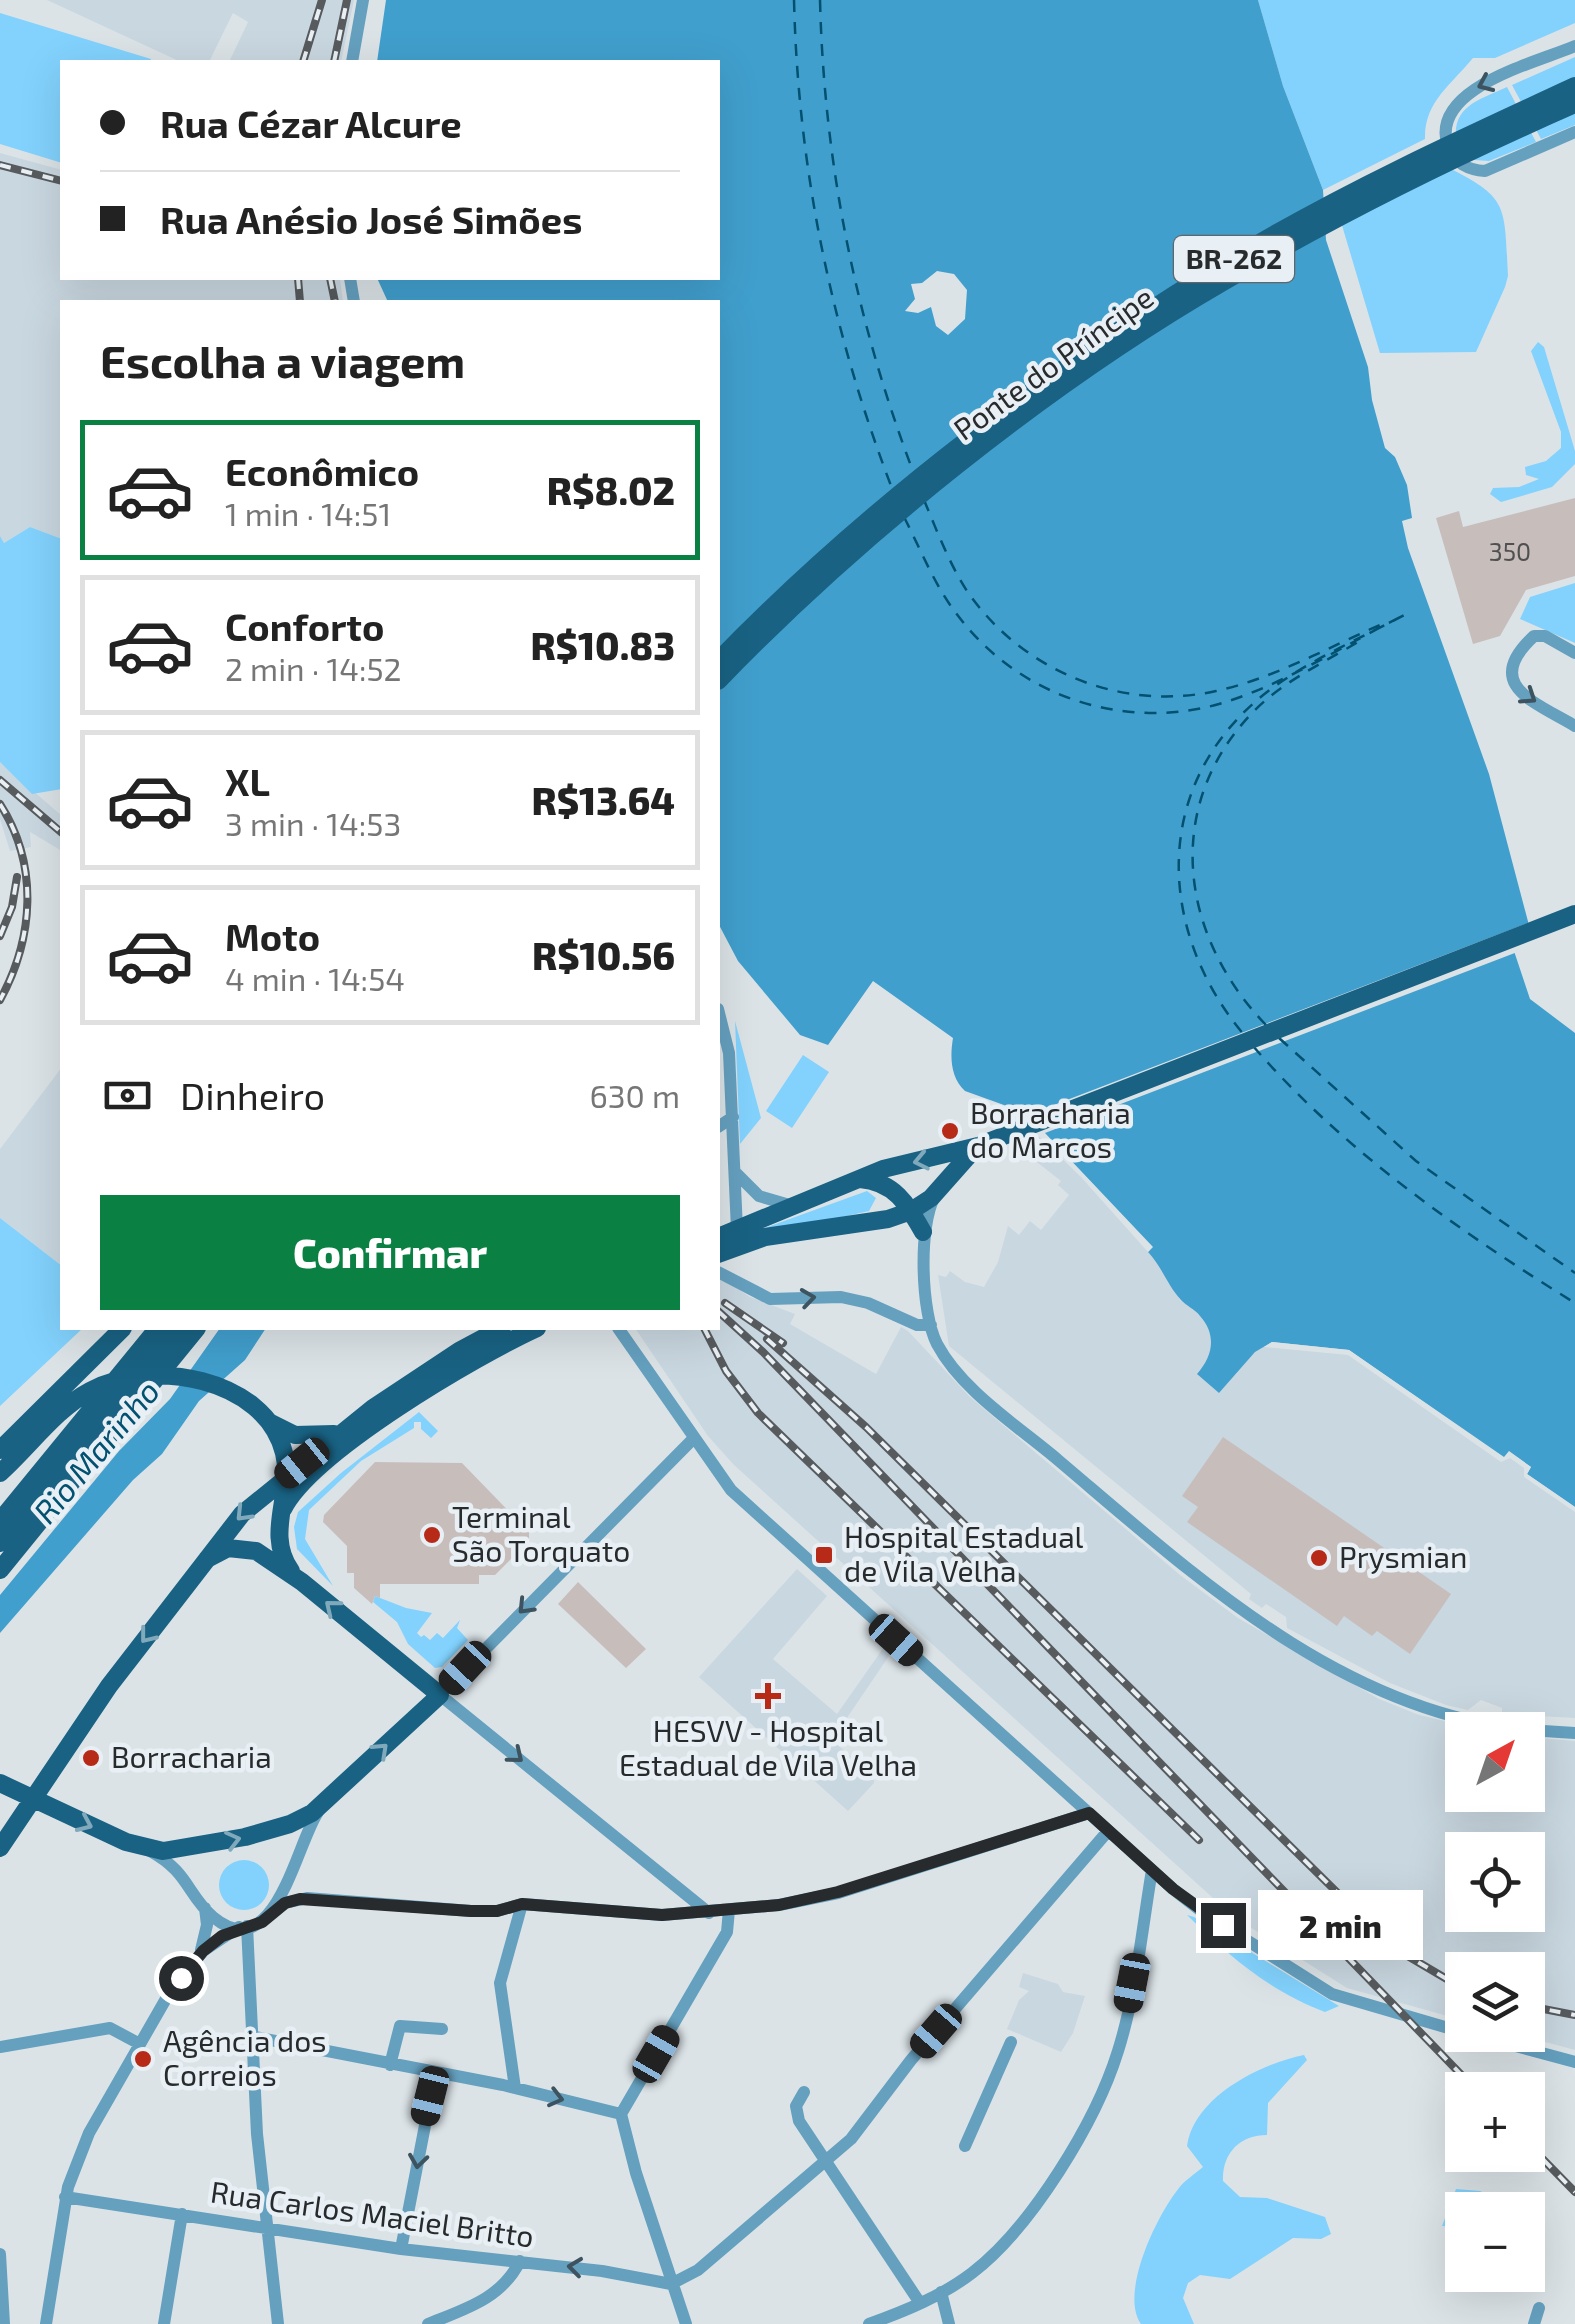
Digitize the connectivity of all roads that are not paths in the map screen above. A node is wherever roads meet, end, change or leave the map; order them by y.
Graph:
1 (363, 0) edge
2 (1575, 46) edge
3 (352, 60) edge
4 (1575, 86) edge
5 (1575, 104) edge
6 (1575, 132) edge
7 (1575, 653) edge
8 (720, 659) edge
9 (720, 678) edge
10 (1575, 726) edge
11 (1574, 915) edge
12 (720, 1015) edge
13 (732, 1117) junction
14 (720, 1126) edge
15 (983, 1144) junction
16 (735, 1171) junction
17 (860, 1179) junction
18 (940, 1189) junction
19 (795, 1206) junction
20 (911, 1211) junction
21 (737, 1230) junction
22 (923, 1232) junction
23 (720, 1237) edge
24 (720, 1253) edge
25 (720, 1273) edge
26 (930, 1325) junction
27 (121, 1330) edge
28 (156, 1330) edge
29 (175, 1330) edge
30 (194, 1330) edge
31 (498, 1330) edge
32 (533, 1330) edge
33 (619, 1330) edge
34 (268, 1422) junction
35 (345, 1429) junction
36 (692, 1439) junction
37 (0, 1450) edge
38 (0, 1473) edge
39 (286, 1476) junction
40 (0, 1520) edge
41 (278, 1524) junction
42 (0, 1544) edge
43 (207, 1559) junction
44 (0, 1570) edge
45 (302, 1582) junction
46 (440, 1695) junction
47 (1445, 1713) edge
48 (1545, 1731) edge
49 (1575, 1733) edge
50 (0, 1783) edge
51 (32, 1800) junction
52 (322, 1806) junction
53 (1089, 1813) junction
54 (1108, 1831) junction
55 (138, 1847) junction
56 (0, 1848) edge
57 (1152, 1870) junction
58 (522, 1904) junction
59 (205, 1908) junction
60 (729, 1910) junction
61 (273, 1912) junction
62 (709, 1912) junction
63 (243, 1927) junction
64 (194, 1960) junction
65 (1445, 2027) edge
66 (442, 2029) dead end
67 (255, 2037) junction
68 (138, 2042) junction
69 (1011, 2042) dead end
70 (0, 2047) edge
71 (1537, 2052) edge
72 (1570, 2061) edge
73 (390, 2064) junction
74 (435, 2074) junction
75 (1575, 2074) edge
76 (515, 2088) junction
77 (804, 2092) dead end
78 (622, 2114) junction
79 (964, 2146) dead end
80 (826, 2162) junction
81 (66, 2197) junction
82 (182, 2214) junction
83 (267, 2226) junction
84 (402, 2249) junction
85 (0, 2254) edge
86 (520, 2261) junction
87 (2, 2270) edge
88 (692, 2274) junction
89 (672, 2284) junction
90 (941, 2292) junction
91 (678, 2302) junction
92 (920, 2303) junction
93 (1540, 2308) dead end
94 (4, 2324) edge
95 (46, 2324) edge
96 (164, 2324) edge
97 (278, 2324) edge
98 (428, 2324) edge
99 (686, 2324) edge
100 (869, 2324) edge
101 (949, 2324) edge
102 (1534, 2324) edge

1 - 3 street
2 -> 6 street
4 - 8 main road, Ponte do Príncipe / BR-262
5 - 9 main road, Ponte do Príncipe / BR-262
7 -> 10 street
11 - 15 main road
12 - 13 street
13 - 14 street
13 - 16 street
15 -> 17 main road
15 - 18 main road
16 - 19 street
16 - 21 street
17 - 19 main road
17 - 20 main road
18 - 20 main road
18 - 22 street
19 - 21 main road
20 - 22 main road
20 - 24 main road
21 - 23 main road
22 - 26 street
25 -> 26 street
26 - 47 street
27 - 37 main road
28 - 40 main road
29 - 42 main road
30 - 44 main road
31 - 35 main road
32 - 41 main road
33 - 36 street
34 - 35 main road
34 - 38 main road
34 - 39 main road
35 - 39 main road
36 -> 46 street
36 - 53 street
39 - 41 main road
39 -> 43 main road
41 - 45 main road
43 - 45 main road
43 -> 51 main road
46 -> 45 main road
52 -> 46 main road
46 -> 62 street
48 - 49 street
50 - 51 main road
51 -> 55 main road
51 - 56 main road
55 -> 52 main road
52 - 61 street
53 - 54 street
53 - 60 street
54 - 57 street
54 - 80 street
55 - 59 street
57 - 65 street
57 - 90 street
58 - 61 street
58 - 62 street
58 - 76 street
59 - 63 street
59 - 64 street
60 - 62 street
60 - 78 street
61 - 63 street
63 - 64 street
63 - 67 street
64 - 68 street
66 - 73 street
67 - 73 street
67 - 83 street
68 - 70 street
68 - 81 street
69 - 79 street
71 - 72 street
72 - 75 street
73 - 74 street
74 - 76 street
74 -> 84 street
76 -> 78 street
77 - 80 street
78 - 89 street
80 - 88 street
80 - 92 street
81 - 82 street, Rua Carlos Maciel Britto
81 - 95 street
82 - 83 street, Rua Carlos Maciel Britto
82 - 96 street
83 - 84 street, Rua Carlos Maciel Britto
83 - 97 street
84 - 86 street, Rua Carlos Maciel Britto
85 - 87 street
89 -> 86 street, Rua Carlos Maciel Britto
86 - 98 street
87 - 94 street
88 - 89 street
88 - 91 street
89 - 91 street
90 - 92 street
90 - 101 street
91 - 99 street
92 - 100 street
93 - 102 street

